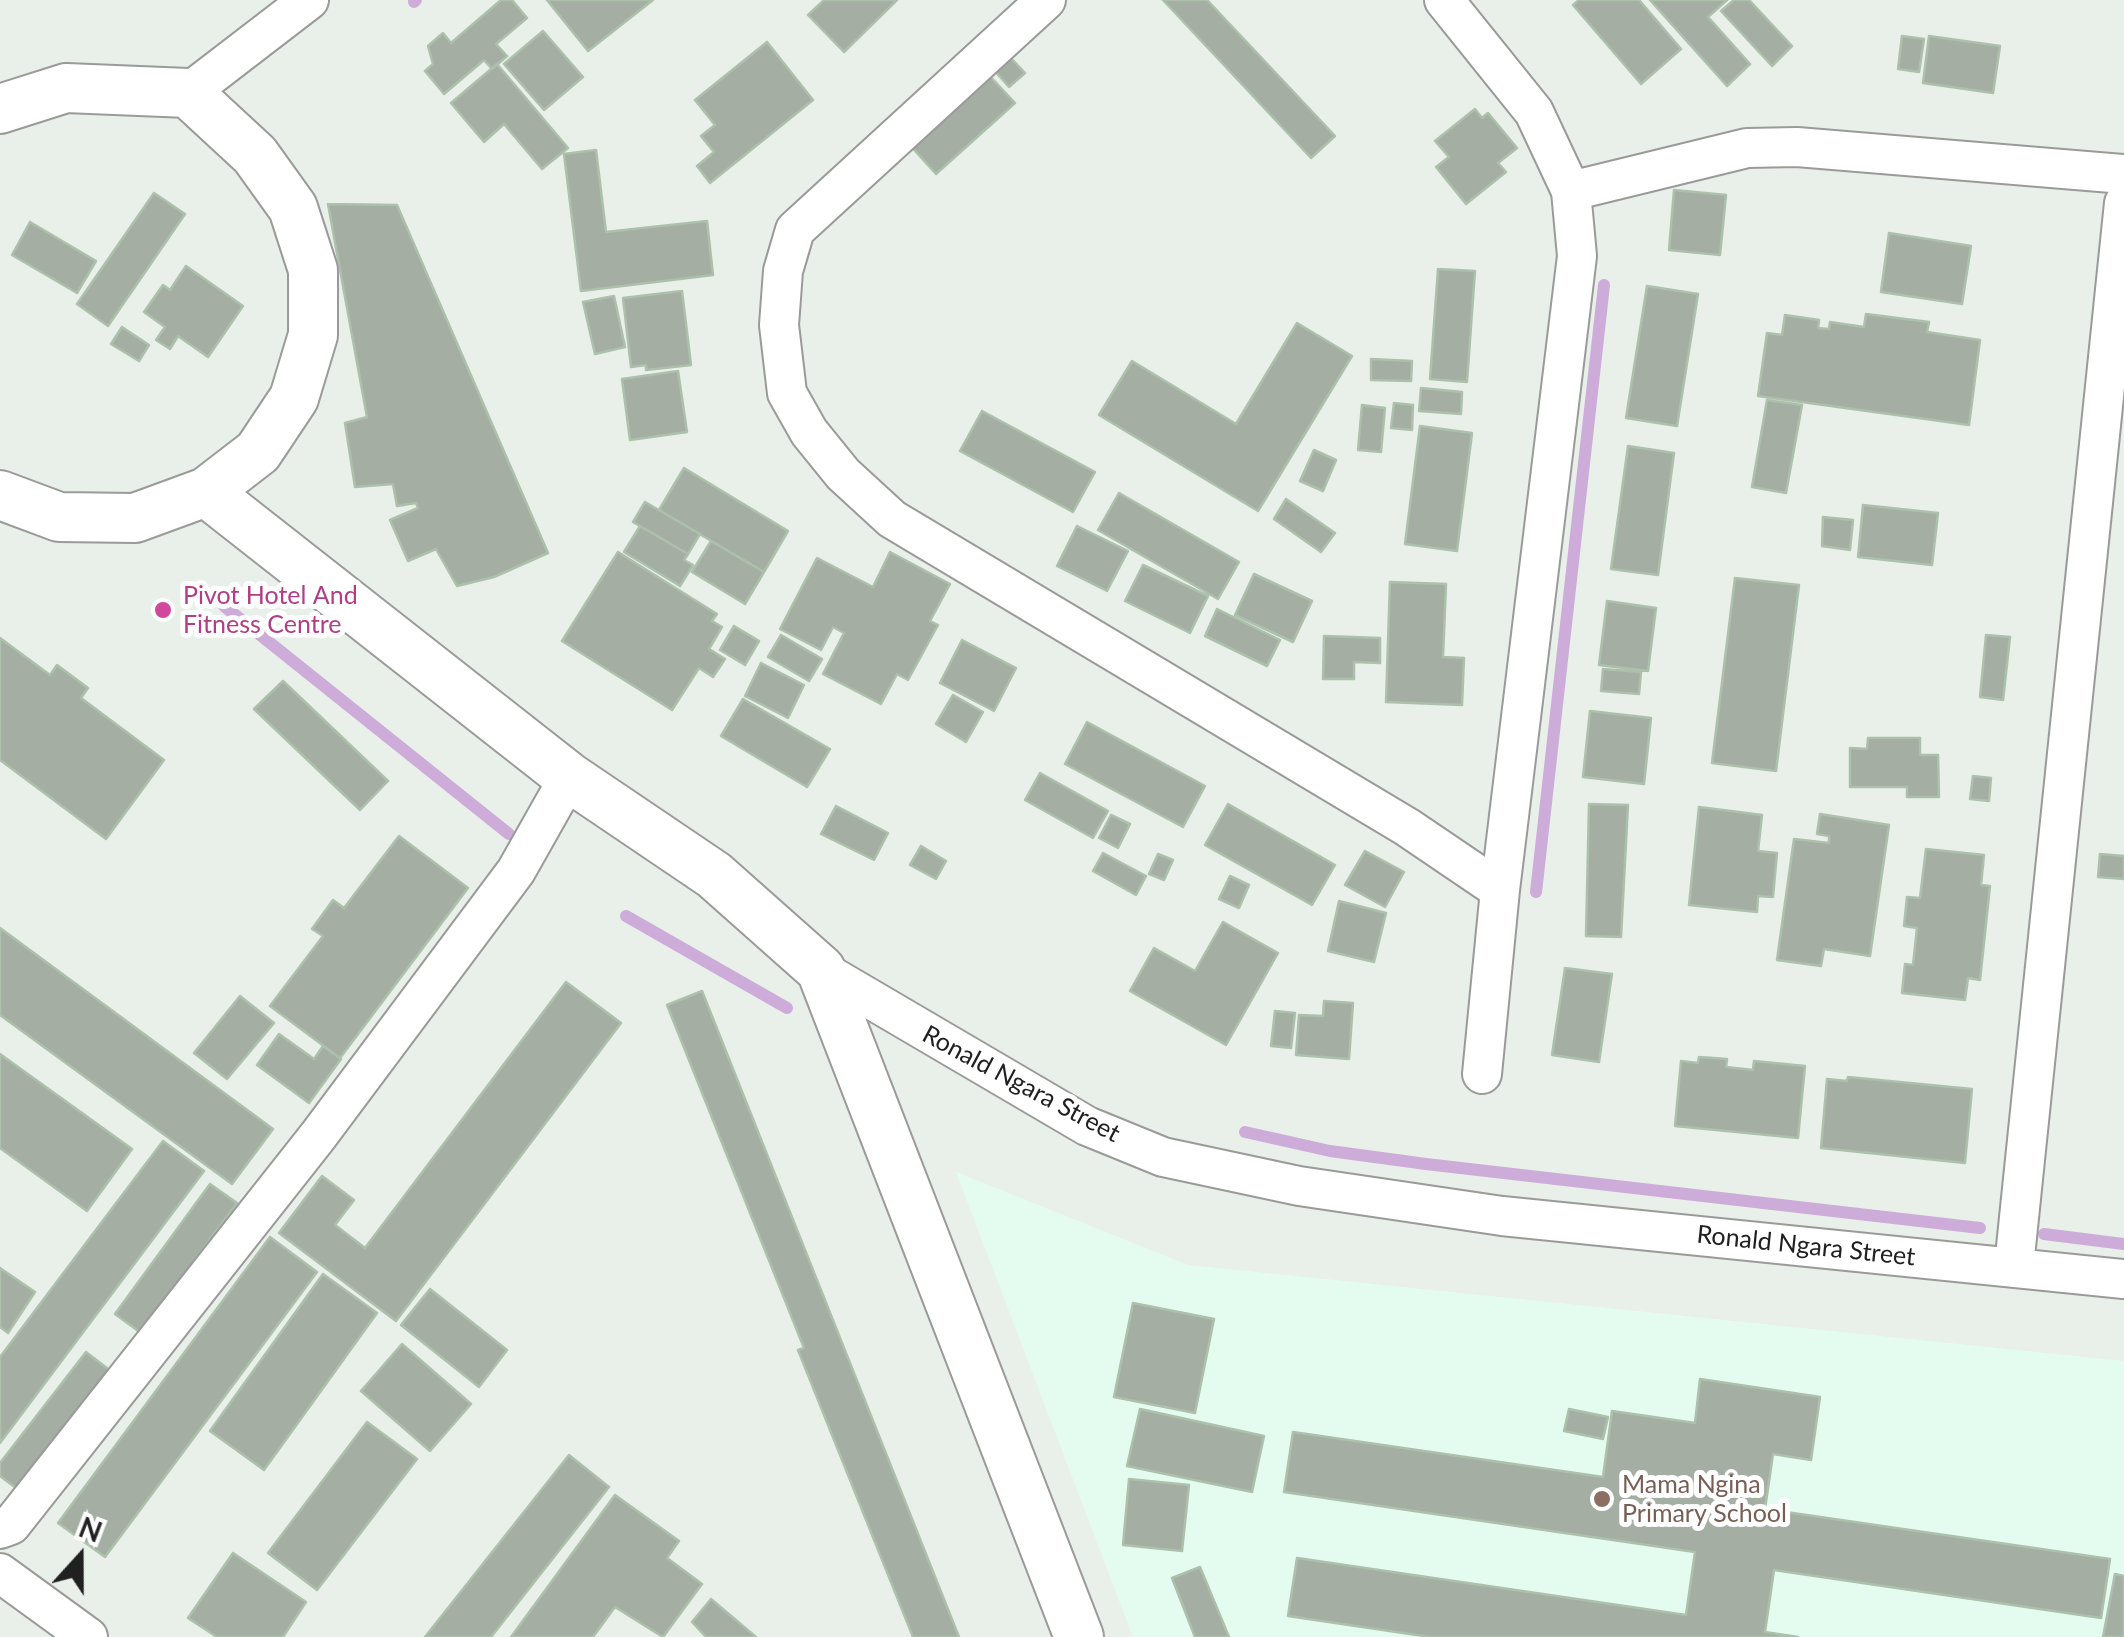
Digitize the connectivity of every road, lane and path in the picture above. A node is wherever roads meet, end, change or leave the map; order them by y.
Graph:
1 (308, 0) edge
2 (1046, 0) edge
3 (1444, 0) edge
4 (188, 93) junction
5 (0, 109) edge
6 (2124, 174) edge
7 (1572, 190) junction
8 (2124, 203) edge
9 (206, 492) junction
10 (0, 495) edge
11 (569, 776) junction
12 (1500, 890) junction
13 (821, 970) junction
14 (1482, 1074) dead end
15 (2014, 1266) junction
16 (2124, 1279) edge
17 (0, 1530) edge
18 (0, 1574) edge
19 (88, 1637) edge
20 (1079, 1637) edge

1 - 4 street
2 - 12 street
3 - 7 street
4 - 5 street
4 - 9 street
6 - 7 street
7 - 12 street
8 - 15 street
9 - 10 street
9 - 11 street, Ronald Ngara Street
11 - 13 street, Ronald Ngara Street
11 - 17 street
12 - 14 street
13 - 15 street, Ronald Ngara Street
13 - 20 street
15 - 16 street, Ronald Ngara Street
18 - 19 street

